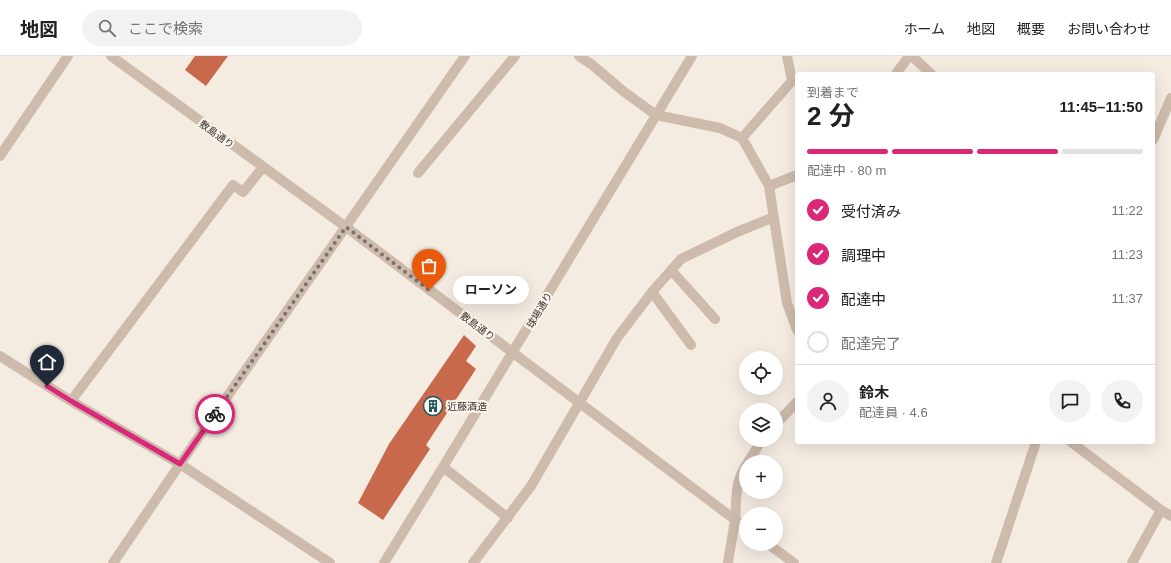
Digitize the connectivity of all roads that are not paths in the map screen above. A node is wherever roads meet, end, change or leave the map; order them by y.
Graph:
1 (111, 56) edge
2 (465, 56) edge
3 (515, 56) edge
4 (579, 56) edge
5 (692, 56) edge
6 (787, 56) edge
7 (908, 56) edge
8 (912, 56) edge
9 (63, 58) edge
10 (897, 72) edge
11 (929, 72) edge
12 (1171, 98) edge
13 (656, 115) junction
14 (1155, 135) edge
15 (742, 138) junction
16 (0, 156) edge
17 (263, 167) junction
18 (418, 173) dead end
19 (795, 175) edge
20 (769, 186) junction
21 (774, 217) junction
22 (346, 227) junction
23 (671, 270) junction
24 (652, 292) junction
25 (715, 319) dead end
26 (795, 325) edge
27 (691, 346) dead end
28 (513, 353) junction
29 (0, 356) edge
30 (71, 401) junction
31 (580, 403) junction
32 (795, 404) edge
33 (783, 417) edge
34 (1035, 444) edge
35 (1073, 444) edge
36 (180, 464) junction
37 (444, 467) junction
38 (739, 481) edge
39 (1161, 510) junction
40 (1171, 516) edge
41 (508, 518) junction
42 (735, 520) junction
43 (739, 523) edge
44 (778, 551) edge
45 (113, 563) edge
46 (330, 563) edge
47 (384, 563) edge
48 (473, 563) edge
49 (728, 563) edge
50 (794, 563) edge
51 (996, 563) edge
52 (1132, 563) edge

1 - 17 street, 敷島通り
2 - 22 street
3 - 18 street
4 - 13 street
5 - 13 street, 球場通り
6 - 15 street
7 - 10 street
8 - 11 street
9 - 16 street
12 - 14 street
13 - 15 street
13 - 28 street, 球場通り
15 - 20 street
17 - 22 street, 敷島通り
17 - 30 street
19 - 20 street
20 - 21 street
21 - 23 street
21 - 26 street
22 - 28 street, 敷島通り
22 - 36 street
23 - 24 street
23 - 25 street
24 - 27 street
24 - 31 street
28 - 31 street, 敷島通り
28 - 37 street, 球場通り
29 - 30 street
30 - 36 street
31 - 41 street
31 - 42 street, 敷島通り
32 - 33 street
34 - 51 street
35 - 39 street
36 - 45 street
36 - 46 street
37 - 41 street
37 - 47 street, 球場通り
38 - 42 street
39 - 40 street
39 - 52 street
41 - 48 street
42 - 43 street, 敷島通り
42 - 49 street
44 - 50 street

